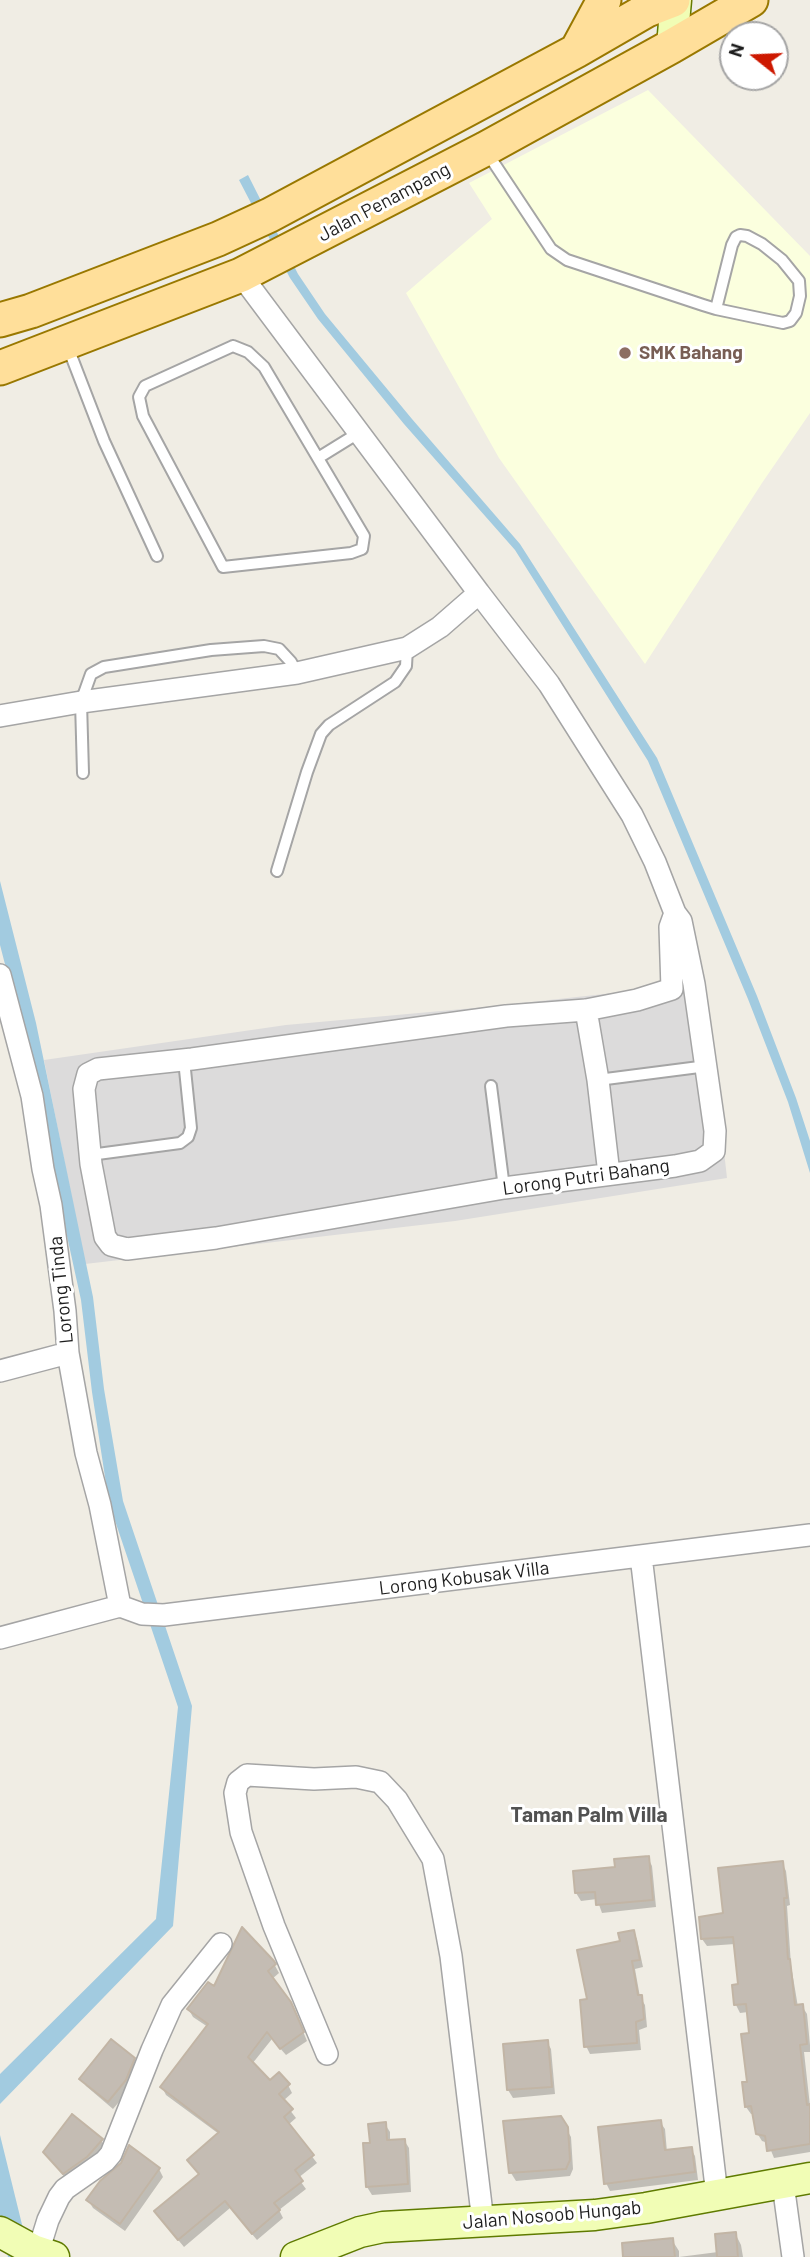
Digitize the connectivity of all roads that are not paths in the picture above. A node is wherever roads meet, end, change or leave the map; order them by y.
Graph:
1 (604, 0) edge
2 (676, 0) edge
3 (751, 0) edge
4 (711, 23) junction
5 (672, 46) junction
6 (569, 55) junction
7 (626, 70) junction
8 (485, 149) junction
9 (242, 275) junction
10 (716, 309) junction
11 (0, 320) edge
12 (66, 342) junction
13 (0, 368) edge
14 (360, 432) junction
15 (318, 458) junction
16 (157, 556) dead end
17 (479, 593) junction
18 (407, 648) junction
19 (297, 673) junction
20 (81, 702) junction
21 (0, 716) edge
22 (83, 774) dead end
23 (277, 871) dead end
24 (675, 914) junction
25 (0, 975) edge
26 (694, 984) junction
27 (672, 989) junction
28 (586, 1010) junction
29 (7, 1036) edge
30 (184, 1060) junction
31 (707, 1066) junction
32 (597, 1080) junction
33 (491, 1086) dead end
34 (90, 1155) junction
35 (609, 1174) junction
36 (504, 1188) junction
37 (68, 1353) junction
38 (0, 1371) edge
39 (810, 1535) edge
40 (641, 1556) junction
41 (120, 1606) junction
42 (0, 1638) edge
43 (221, 1944) dead end
44 (327, 2054) dead end
45 (797, 2181) edge
46 (717, 2195) junction
47 (482, 2222) junction
48 (0, 2232) edge
49 (42, 2254) edge
50 (296, 2257) edge
51 (793, 2257) edge

1 - 6 main road
2 - 4 main road
2 - 5 main road
2 - 6 main road
3 - 4 main road, Jalan Penampang
4 - 5 main road, Jalan Penampang
5 - 7 main road, Jalan Penampang
6 - 7 main road
6 - 11 main road
7 - 8 main road, Jalan Penampang
8 - 9 main road, Jalan Penampang
8 - 10 lane
9 - 12 main road, Jalan Penampang
9 - 14 street, Lorong Putri Bahang
10 - 10 lane
12 - 13 main road, Jalan Penampang
12 - 16 lane
14 - 15 lane
14 - 17 street, Lorong Putri Bahang
15 - 15 lane
17 - 18 street
17 - 24 street, Lorong Putri Bahang
18 - 19 street
18 - 23 lane
19 - 20 street
19 - 20 lane
20 - 21 street
20 - 22 lane
24 - 26 street, Lorong Putri Bahang
24 - 27 street
25 - 29 street, Lorong Tinda
26 - 27 street, Lorong Putri Bahang
26 - 31 street, Lorong Putri Bahang
27 - 28 street, Lorong Putri Bahang
28 - 30 street, Lorong Putri Bahang
28 - 32 street
29 - 37 street, Lorong Tinda
30 - 34 lane
30 - 34 street, Lorong Putri Bahang
31 - 32 lane
31 - 35 street, Lorong Putri Bahang
32 - 35 street
33 - 36 lane
34 - 36 street, Lorong Putri Bahang
35 - 36 street, Lorong Putri Bahang
37 - 38 street
37 - 41 street, Lorong Tinda
39 - 40 street, Lorong Kobusak Villa
40 - 41 street, Lorong Kobusak Villa
40 - 46 street
41 - 42 street
43 - 49 street
44 - 47 street
45 - 46 main road, Jalan Nosoob Hungab
45 - 51 street
46 - 47 main road, Jalan Nosoob Hungab
47 - 50 main road, Jalan Nosoob Hungab
48 - 49 main road

